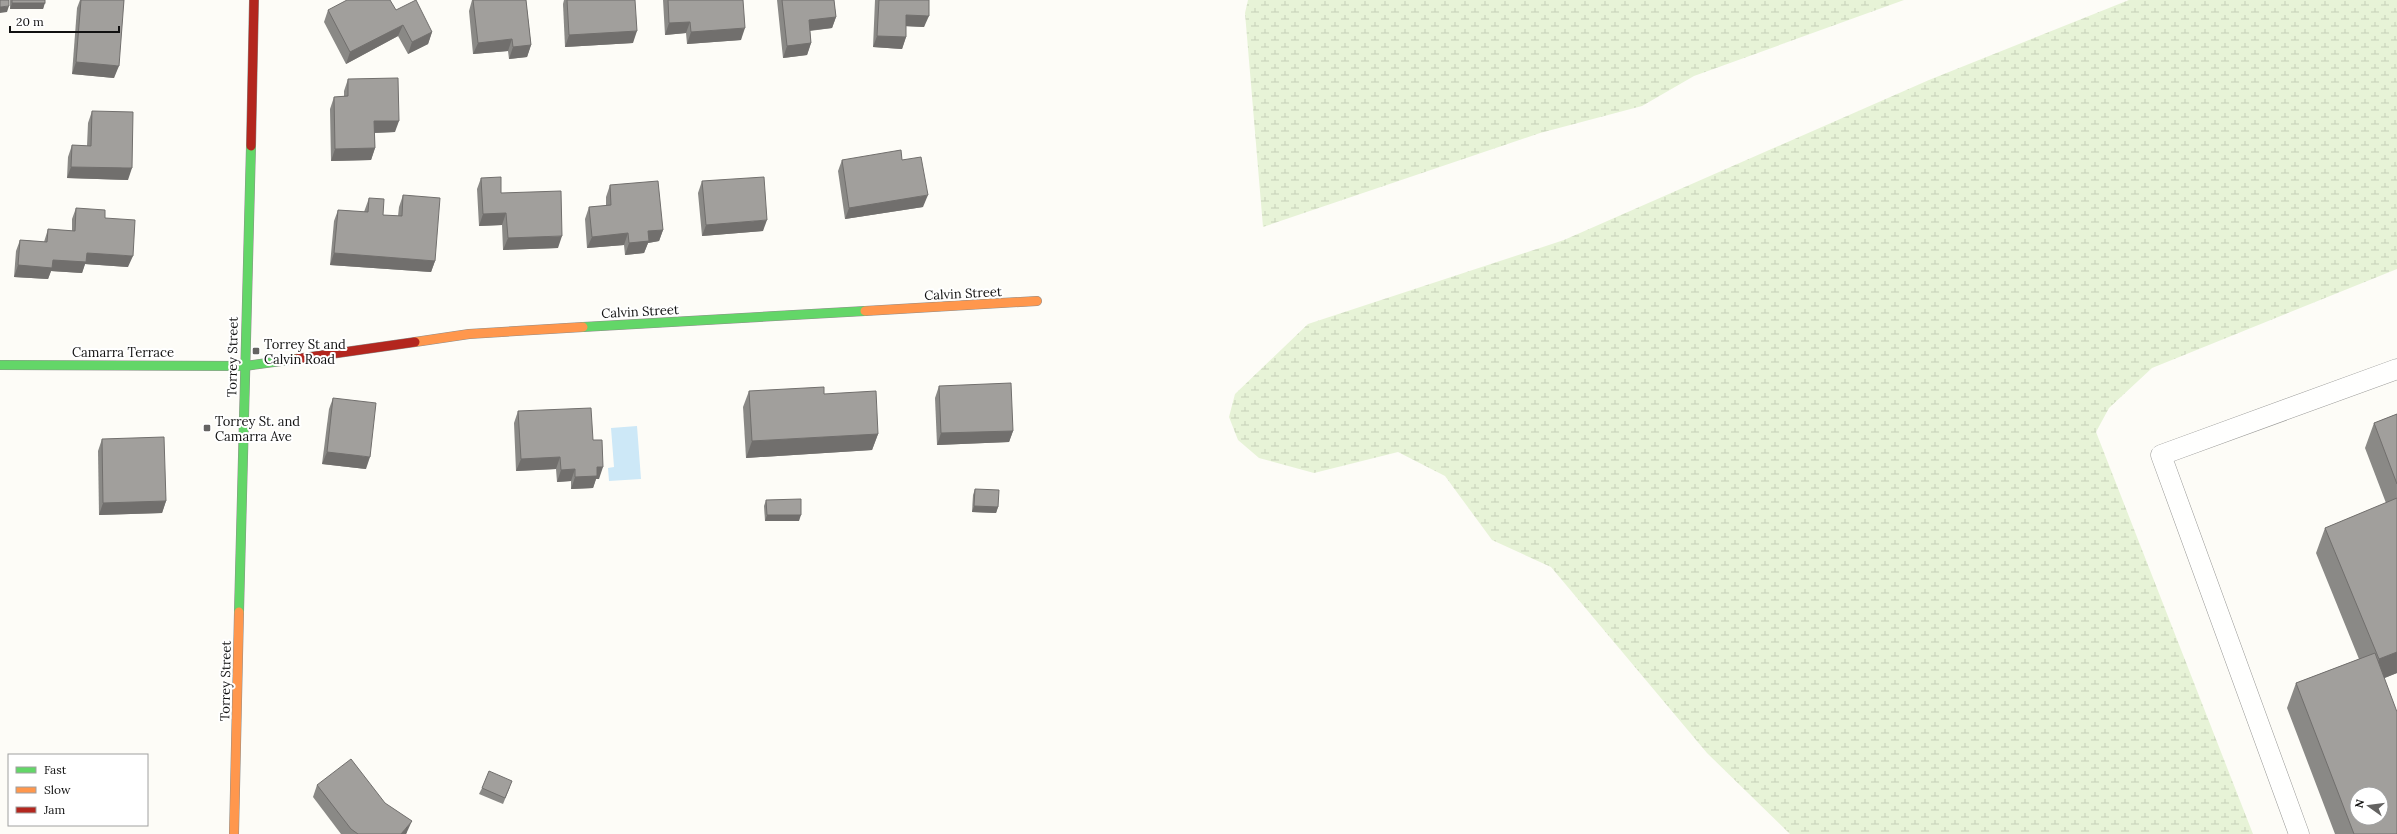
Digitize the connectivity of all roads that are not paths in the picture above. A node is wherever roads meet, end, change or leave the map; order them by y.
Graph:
1 (254, 0) edge
2 (1037, 301) dead end
3 (0, 364) edge
4 (245, 366) junction
5 (2397, 369) edge
6 (234, 834) edge
7 (2298, 834) edge

1 - 4 street, Torrey Street
2 - 4 street, Calvin Street
3 - 4 street, Camarra Terrace
4 - 6 street, Torrey Street
5 - 7 lane

